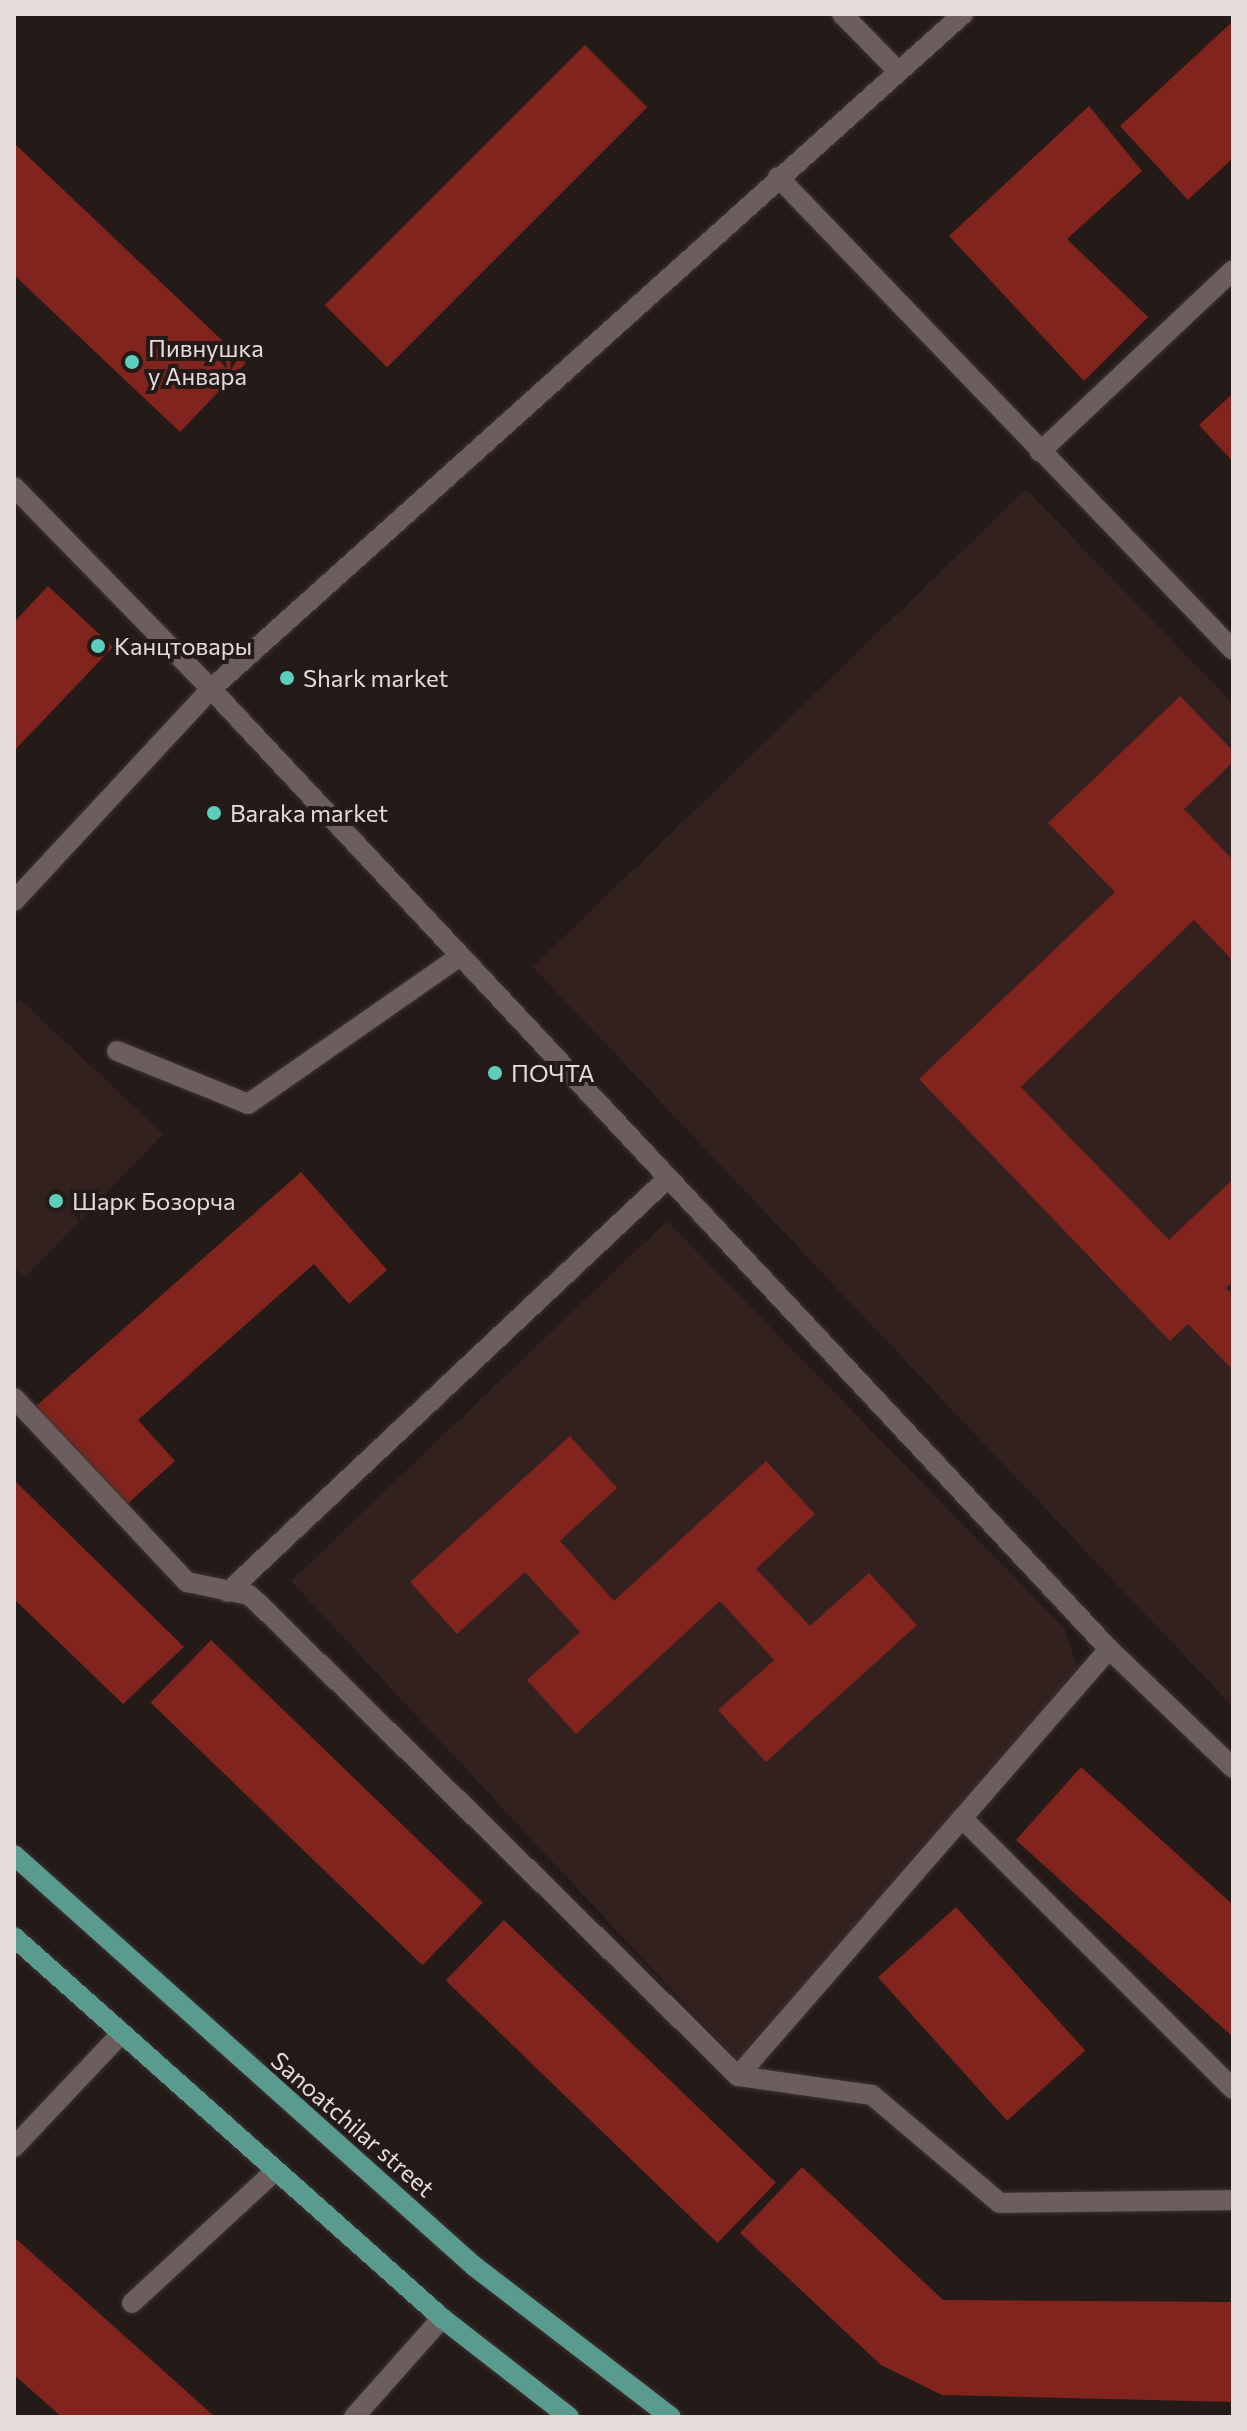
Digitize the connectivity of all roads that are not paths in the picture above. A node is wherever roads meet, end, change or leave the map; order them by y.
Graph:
1 (842, 14) edge
2 (963, 14) edge
3 (898, 71) junction
4 (778, 177) junction
5 (1233, 270) edge
6 (1040, 452) junction
7 (14, 487) edge
8 (1228, 637) edge
9 (211, 689) junction
10 (14, 901) edge
11 (460, 956) junction
12 (117, 1051) dead end
13 (668, 1178) junction
14 (14, 1398) edge
15 (228, 1592) junction
16 (1109, 1649) junction
17 (1233, 1768) edge
18 (962, 1818) junction
19 (14, 1855) edge
20 (14, 1937) edge
21 (121, 2034) junction
22 (738, 2076) junction
23 (1233, 2089) edge
24 (14, 2147) edge
25 (275, 2171) junction
26 (1233, 2200) edge
27 (132, 2303) dead end
28 (442, 2318) junction
29 (354, 2417) edge
30 (569, 2417) edge
31 (671, 2417) edge

1 - 3 street
2 - 3 street
3 - 4 street
4 - 6 street
4 - 9 street
5 - 6 street
6 - 8 street
7 - 9 street
9 - 10 street
9 - 11 street
11 - 12 street
11 - 13 street
13 - 15 street
13 - 16 street
14 - 15 street
15 - 22 street
16 - 17 street
16 - 18 street
18 - 22 street
18 - 23 street
19 - 31 main road, Sanoatchilar street
20 - 21 main road
21 - 24 street
21 - 25 main road
22 - 26 street
25 - 27 street
25 - 28 main road
28 - 29 street
28 - 30 main road

